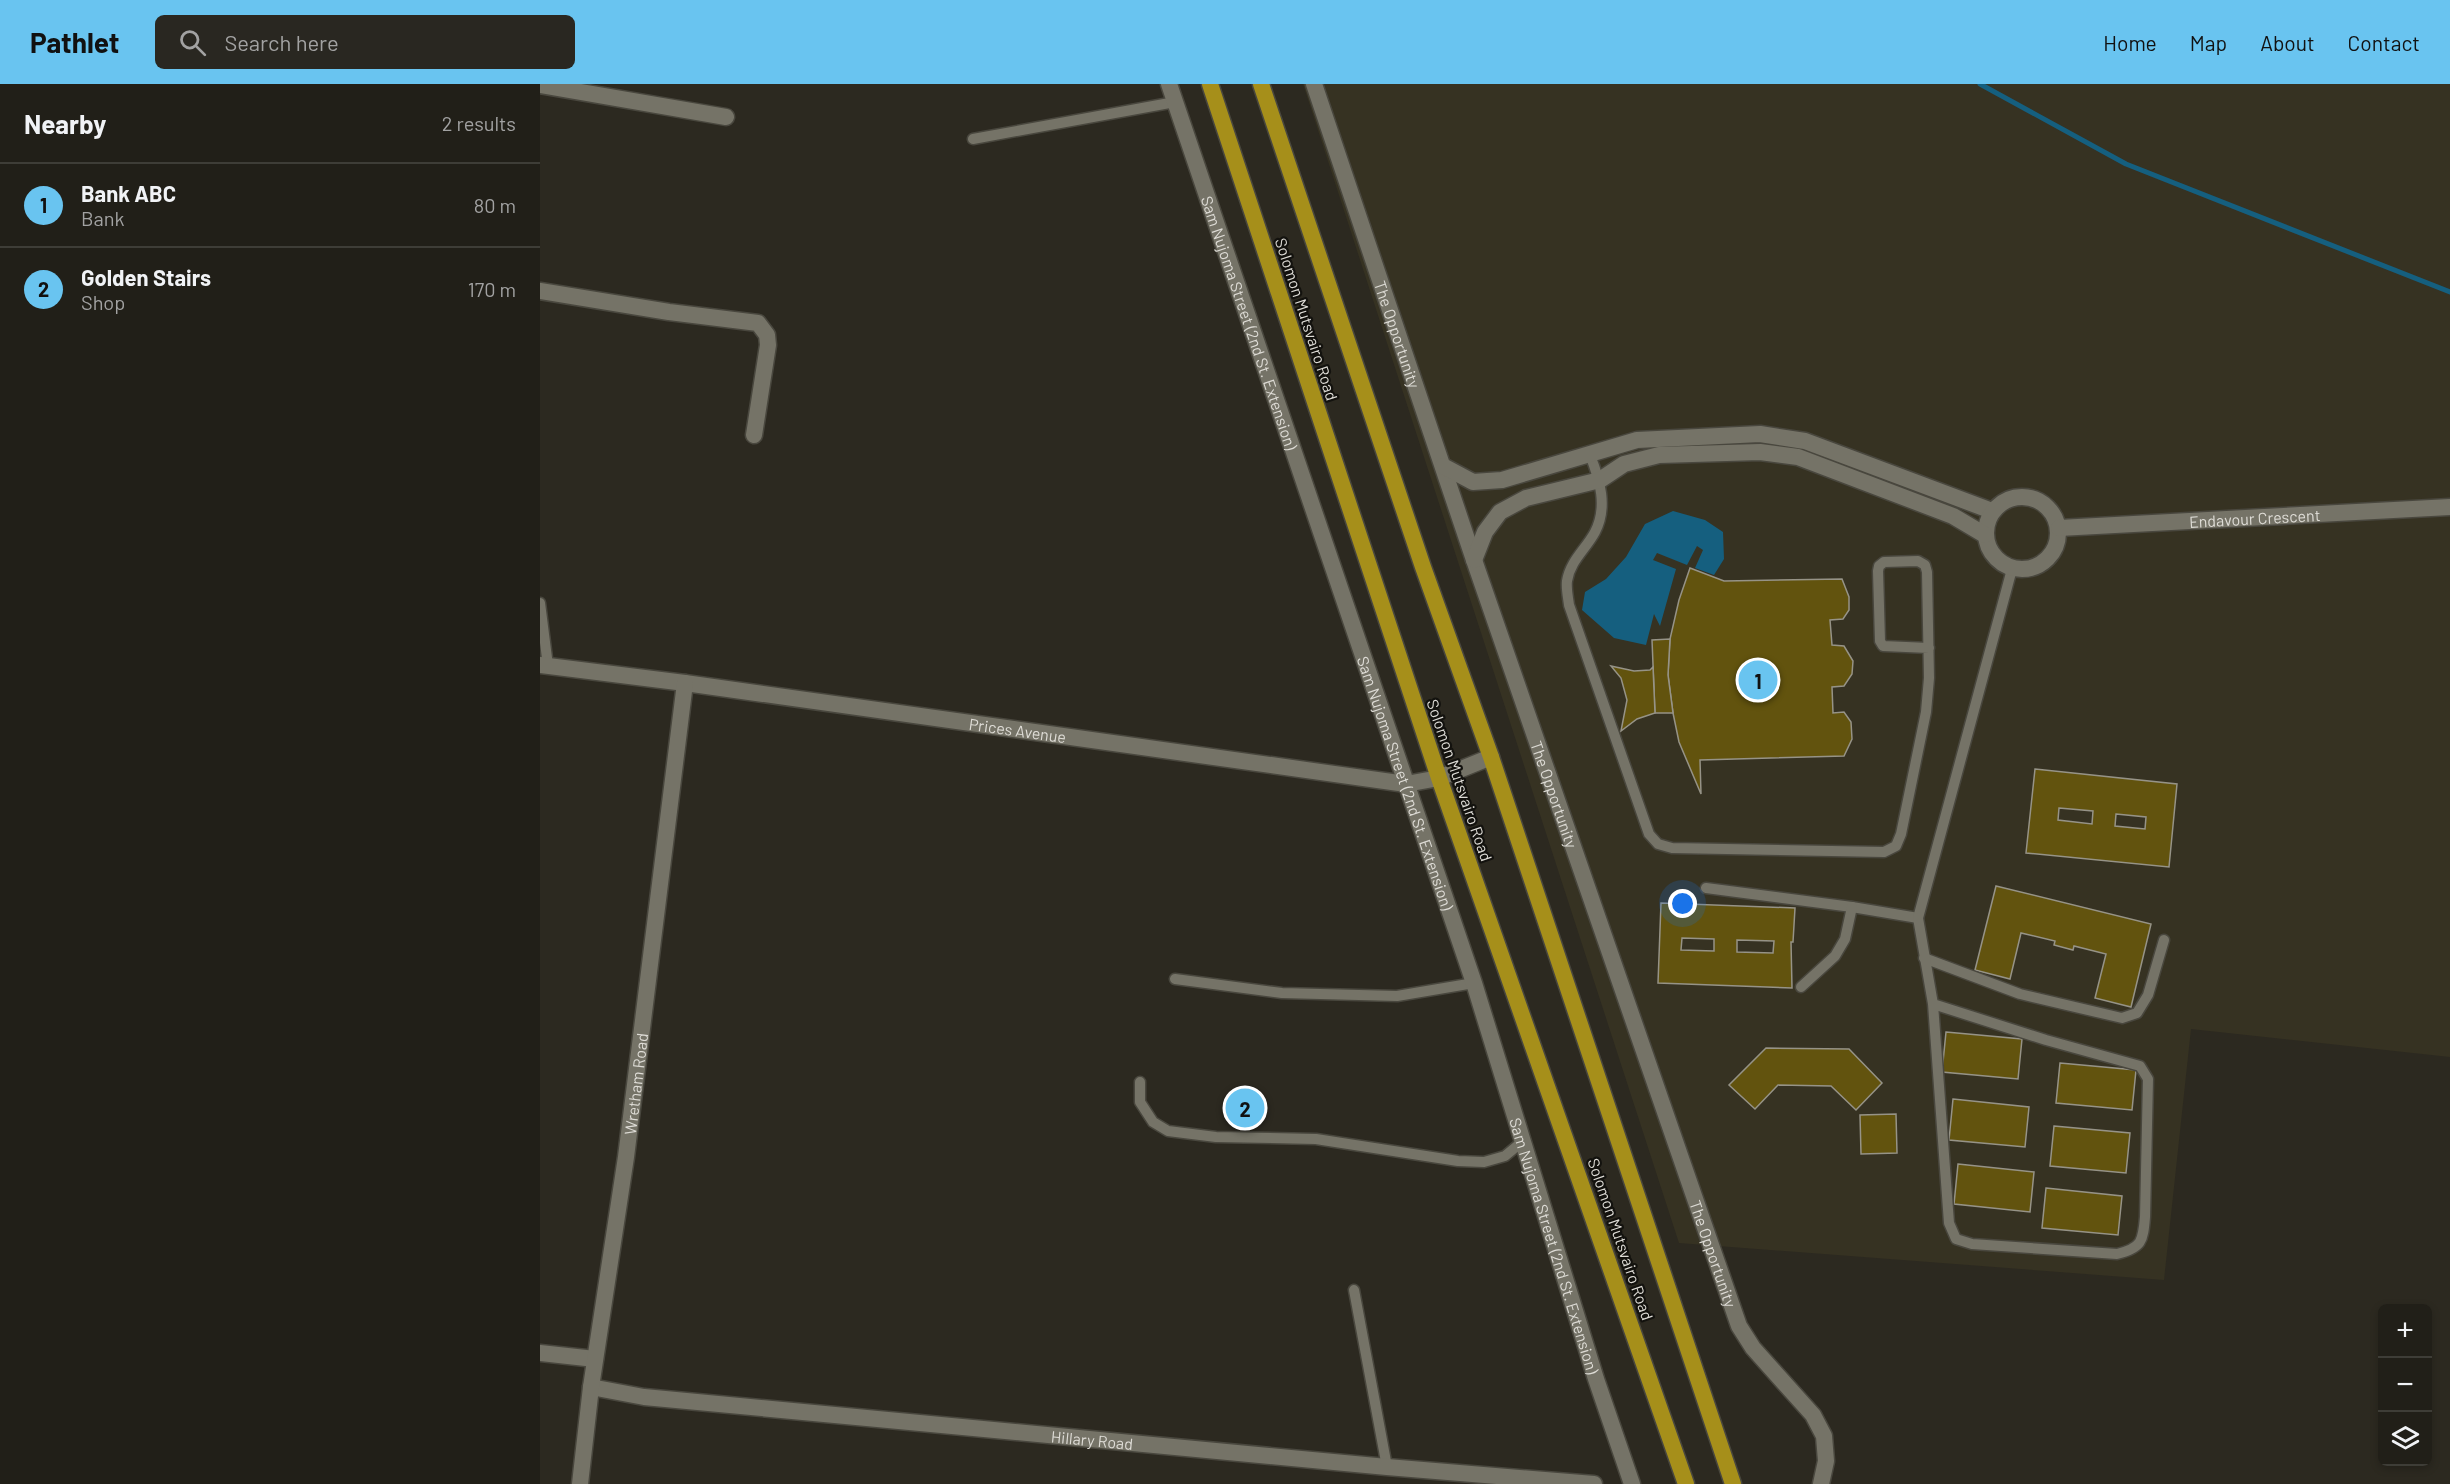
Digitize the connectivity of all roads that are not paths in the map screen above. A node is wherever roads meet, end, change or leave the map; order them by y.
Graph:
1 (1168, 84) edge
2 (1210, 84) edge
3 (1261, 84) edge
4 (1314, 84) edge
5 (540, 85) edge
6 (1175, 102) junction
7 (726, 117) dead end
8 (973, 139) dead end
9 (540, 291) edge
10 (754, 435) dead end
11 (1590, 455) junction
12 (1443, 466) junction
13 (1600, 480) junction
14 (2450, 507) edge
15 (1992, 511) junction
16 (2059, 528) junction
17 (1984, 535) junction
18 (1474, 560) junction
19 (2012, 569) junction
20 (540, 603) edge
21 (1929, 648) junction
22 (544, 666) edge
23 (685, 683) junction
24 (1491, 757) junction
25 (1439, 778) junction
26 (1406, 784) junction
27 (1706, 888) dead end
28 (1851, 907) junction
29 (1918, 918) junction
30 (2163, 939) dead end
31 (1924, 958) junction
32 (1175, 979) dead end
33 (1474, 983) junction
34 (1802, 987) dead end
35 (1933, 1004) junction
36 (1140, 1082) dead end
37 (1523, 1141) junction
38 (1354, 1290) dead end
39 (540, 1353) edge
40 (595, 1359) junction
41 (591, 1387) junction
42 (1387, 1467) junction
43 (580, 1484) edge
44 (1594, 1484) edge
45 (1632, 1484) edge
46 (1686, 1484) edge
47 (1733, 1484) edge
48 (1821, 1484) edge

1 - 6 street, Sam Nujoma Street (2nd St. Extension)
2 - 25 highway, Solomon Mutsvairo Road
3 - 24 highway
4 - 12 street, The Opportunity
5 - 7 street
6 - 8 lane
6 - 26 street, Sam Nujoma Street (2nd St. Extension)
9 - 10 street
11 - 12 street
11 - 13 lane
11 - 15 street
12 - 18 street, The Opportunity
13 - 17 street
13 - 18 street
13 - 21 lane
14 - 16 street, Endavour Crescent
15 - 16 street
15 - 17 street
16 - 19 street
17 - 19 street
18 - 48 street, The Opportunity
19 - 29 lane
20 - 22 lane
21 - 21 lane
22 - 23 street, Prices Avenue
23 - 26 street, Prices Avenue
23 - 40 street, Wretham Road
24 - 25 street, Prices Avenue
24 - 47 highway
25 - 26 street, Prices Avenue
25 - 46 highway, Solomon Mutsvairo Road
26 - 33 street, Sam Nujoma Street (2nd St. Extension)
27 - 28 lane
28 - 29 lane
28 - 34 lane
29 - 31 lane
30 - 31 lane
31 - 35 lane
32 - 33 lane
33 - 37 street, Sam Nujoma Street (2nd St. Extension)
35 - 35 lane
36 - 37 lane
37 - 45 street, Sam Nujoma Street (2nd St. Extension)
38 - 42 lane
39 - 40 street
40 - 41 street, Wretham Road
41 - 42 street, Hillary Road
41 - 43 street, Wretham Road
42 - 44 street, Hillary Road

